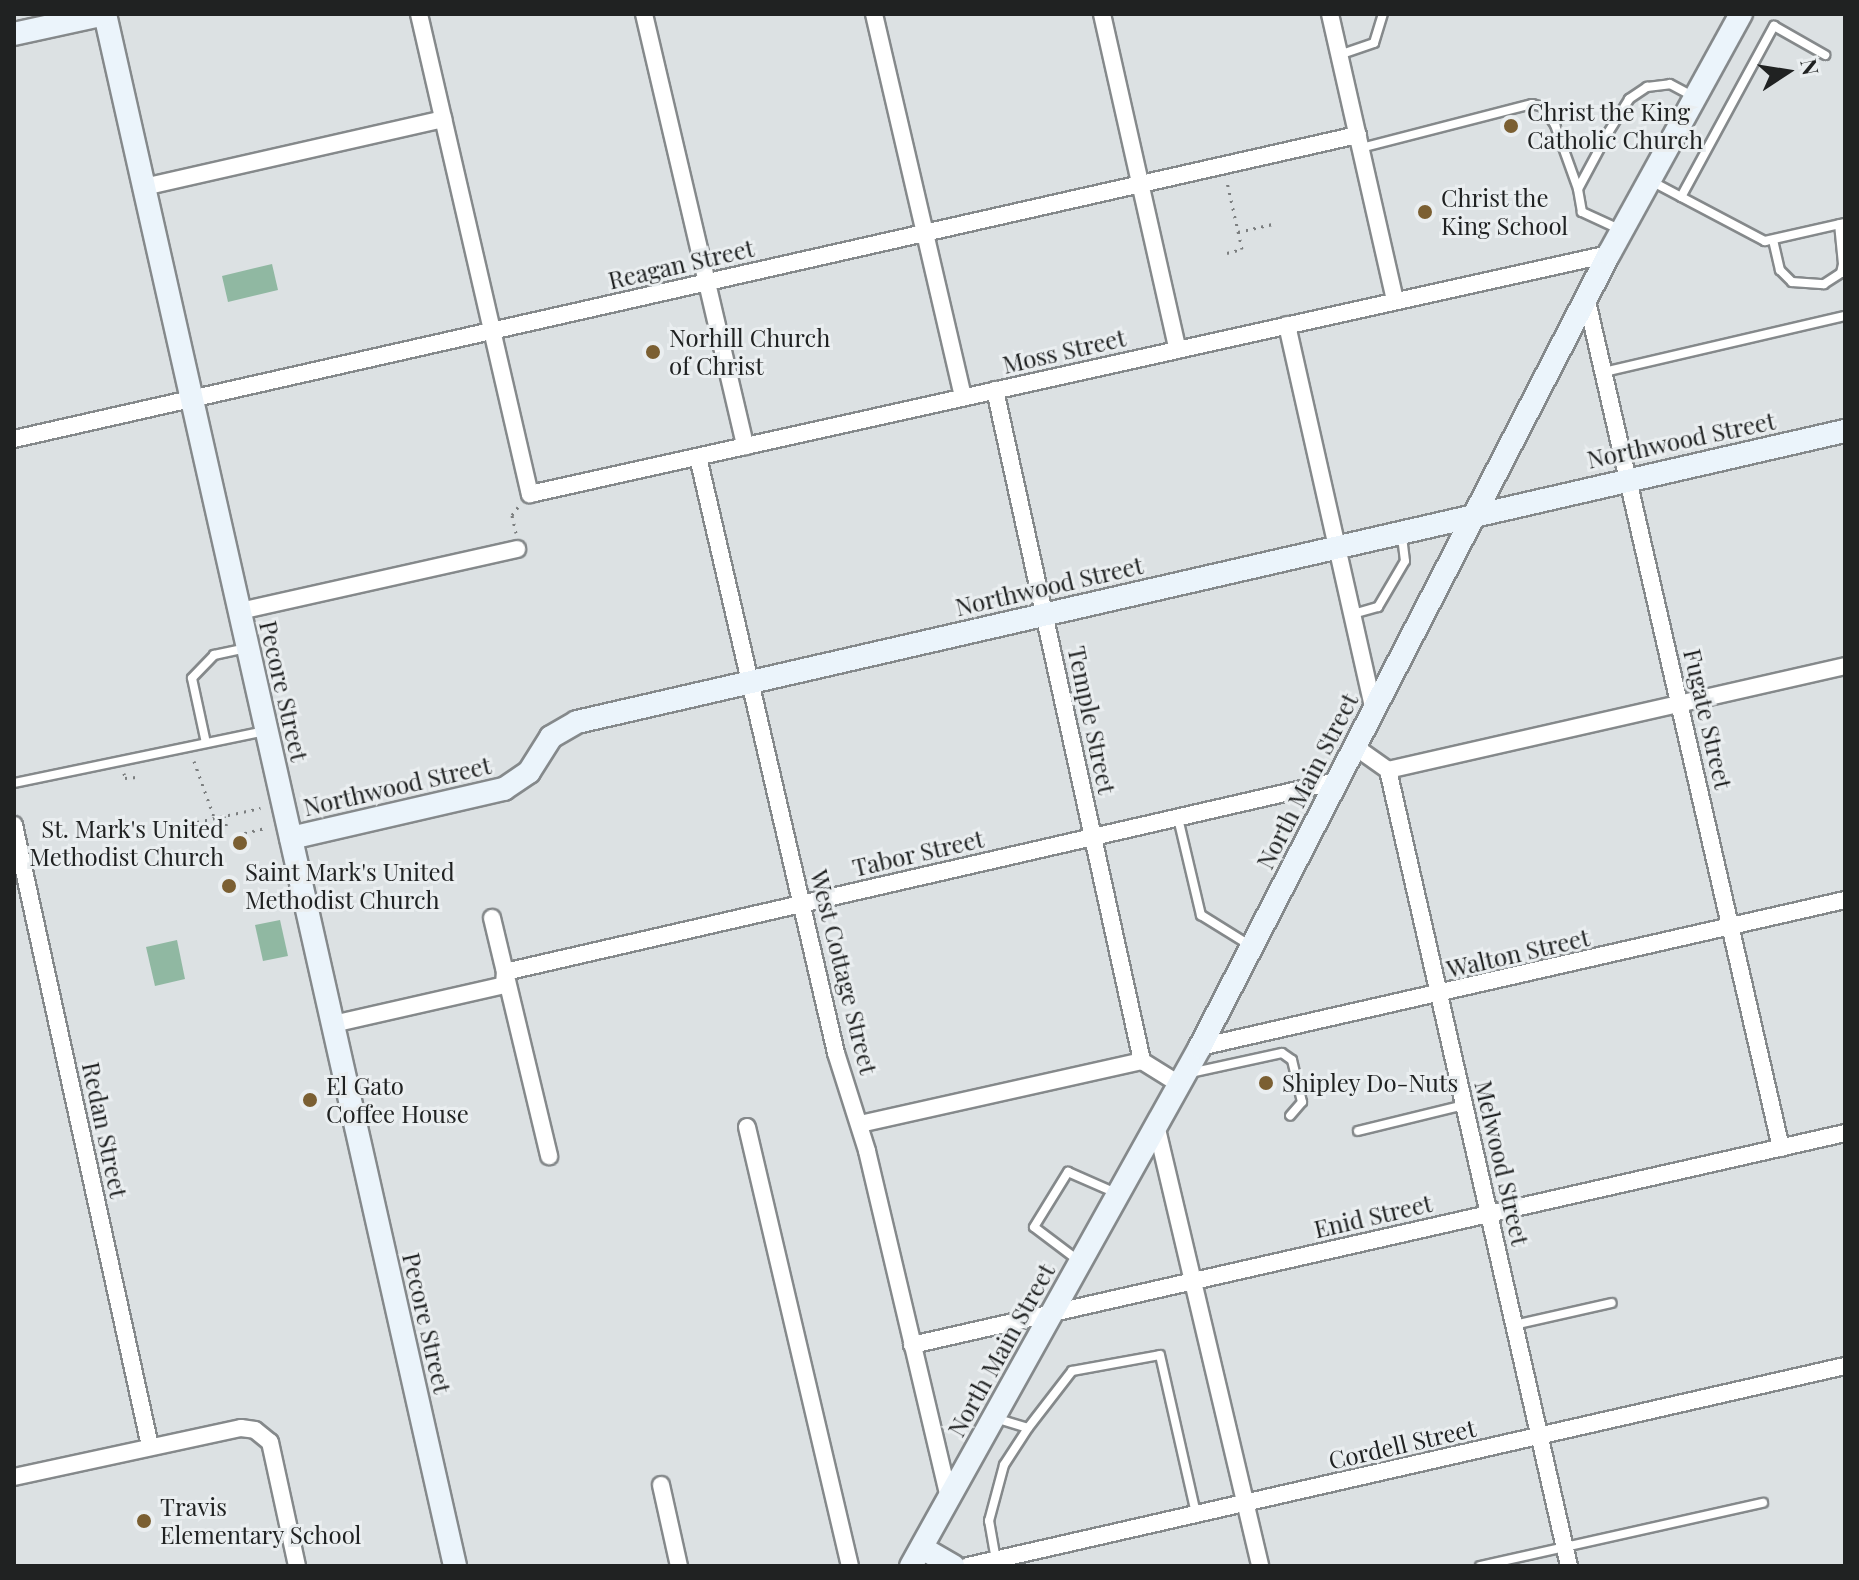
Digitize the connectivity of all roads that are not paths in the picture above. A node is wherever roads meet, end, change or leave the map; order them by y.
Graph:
1 (105, 14) edge
2 (419, 14) edge
3 (644, 14) edge
4 (874, 14) edge
5 (1102, 14) edge
6 (1330, 14) edge
7 (1383, 14) edge
8 (1741, 14) edge
9 (14, 34) edge
10 (1339, 55) junction
11 (1825, 55) dead end
12 (1696, 97) junction
13 (443, 119) junction
14 (1359, 142) junction
15 (1651, 181) junction
16 (1141, 185) junction
17 (144, 187) junction
18 (1578, 189) junction
19 (1681, 197) junction
20 (1842, 223) edge
21 (1623, 231) junction
22 (925, 232) junction
23 (1773, 240) junction
24 (1609, 254) junction
25 (708, 282) junction
26 (1395, 301) junction
27 (1587, 301) junction
28 (1845, 316) edge
29 (1287, 325) junction
30 (492, 332) junction
31 (1178, 350) junction
32 (1604, 372) junction
33 (995, 390) junction
34 (963, 397) junction
35 (191, 399) junction
36 (1845, 431) edge
37 (14, 439) edge
38 (745, 446) junction
39 (698, 457) junction
40 (1628, 478) junction
41 (1474, 515) junction
42 (1401, 532) junction
43 (1337, 546) junction
44 (517, 549) road end
45 (240, 611) junction
46 (1044, 614) junction
47 (1352, 615) junction
48 (248, 647) junction
49 (1845, 666) edge
50 (750, 683) junction
51 (1680, 703) junction
52 (1373, 708) junction
53 (267, 731) junction
54 (206, 743) junction
55 (1354, 746) junction
56 (1388, 770) junction
57 (1337, 781) junction
58 (14, 783) edge
59 (1178, 818) junction
60 (14, 825) edge
61 (1093, 837) junction
62 (291, 838) junction
63 (1845, 900) edge
64 (802, 904) junction
65 (492, 918) dead end
66 (1730, 927) junction
67 (1252, 947) junction
68 (505, 972) junction
69 (1439, 996) junction
70 (333, 1024) junction
71 (1200, 1047) junction
72 (1142, 1061) junction
73 (1182, 1080) junction
74 (1464, 1105) junction
75 (1290, 1116) dead end
76 (860, 1124) junction
77 (1156, 1125) junction
78 (747, 1127) dead end
79 (1358, 1131) dead end
80 (1845, 1133) edge
81 (1781, 1148) junction
82 (549, 1156) dead end
83 (1118, 1194) junction
84 (1489, 1215) junction
85 (1080, 1261) junction
86 (1194, 1280) junction
87 (1612, 1303) dead end
88 (1051, 1313) junction
89 (1514, 1325) junction
90 (912, 1345) junction
91 (1845, 1366) edge
92 (993, 1417) junction
93 (1028, 1428) junction
94 (1539, 1436) junction
95 (150, 1446) junction
96 (14, 1477) edge
97 (661, 1485) dead end
98 (949, 1498) junction
99 (1763, 1503) dead end
100 (1245, 1504) junction
101 (1196, 1515) junction
102 (1565, 1547) junction
103 (917, 1557) edge
104 (996, 1560) junction
105 (297, 1566) edge
106 (455, 1566) edge
107 (679, 1566) edge
108 (850, 1566) edge
109 (953, 1566) edge
110 (968, 1566) edge
111 (1260, 1566) edge
112 (1480, 1566) edge
113 (1569, 1566) edge

1 - 9 street
1 - 17 street, Pecore Street
2 - 13 street
3 - 25 street
4 - 22 street
5 - 16 street
6 - 10 street
7 - 10 lane
8 - 12 street, North Main Street
10 - 14 street
11 - 19 lane
12 - 15 street, North Main Street
12 - 18 lane
13 - 17 street
13 - 30 street
14 - 16 street, Reagan Street
14 - 18 lane
14 - 26 street
15 - 19 lane
15 - 21 street, North Main Street
16 - 22 street, Reagan Street
16 - 31 street
17 - 35 street, Pecore Street
18 - 21 lane
19 - 23 lane
20 - 23 lane
20 - 23 lane
21 - 24 street, North Main Street
22 - 25 street, Reagan Street
22 - 34 street
24 - 26 street, Moss Street
24 - 27 street, North Main Street
25 - 30 street, Reagan Street
25 - 38 street
26 - 29 street, Moss Street
27 - 32 street, Fugate Street
27 - 41 street, North Main Street
28 - 32 lane
29 - 31 street, Moss Street
29 - 43 street
30 - 35 street, Reagan Street
30 - 39 street, Moss Street
31 - 33 street, Moss Street
32 - 40 street, Fugate Street
33 - 34 street, Moss Street
33 - 46 street, Temple Street
34 - 38 street, Moss Street
35 - 37 street, Reagan Street
35 - 45 street, Pecore Street
36 - 40 street, Northwood Street
38 - 39 street, Moss Street
39 - 50 street, West Cottage Street
40 - 41 street, Northwood Street
40 - 51 street, Fugate Street
41 - 42 street, Northwood Street
41 - 52 street, North Main Street
42 - 43 street, Northwood Street
42 - 47 lane
43 - 46 street, Northwood Street
43 - 47 street
44 - 45 street
45 - 48 street, Pecore Street
46 - 50 street, Northwood Street
46 - 61 street, Temple Street
47 - 52 street
48 - 53 street, Pecore Street
48 - 54 lane
49 - 51 street
50 - 62 street, Northwood Street
50 - 64 street, West Cottage Street
51 - 56 street
51 - 66 street, Fugate Street
52 - 55 street, North Main Street
53 - 54 lane
53 - 62 street, Pecore Street
54 - 58 lane
55 - 56 street
55 - 57 street, North Main Street
56 - 69 street, Melwood Street
57 - 59 street, Tabor Street
57 - 67 street, North Main Street
59 - 61 street, Tabor Street
59 - 67 lane
60 - 95 street, Redan Street
61 - 64 street, Tabor Street
61 - 72 street, Temple Street
62 - 70 street, Pecore Street
63 - 66 street, Walton Street
64 - 68 street, Tabor Street
64 - 76 street, West Cottage Street
65 - 68 street
66 - 69 street, Walton Street
66 - 81 street, Fugate Street
67 - 71 street, North Main Street
68 - 70 street, Tabor Street
68 - 82 street
69 - 71 street, Walton Street
69 - 74 street, Melwood Street
70 - 106 street, Pecore Street
71 - 73 street, North Main Street
72 - 73 street
72 - 76 street
73 - 75 lane
73 - 77 street, North Main Street
74 - 79 lane
74 - 84 street, Melwood Street
76 - 90 street, West Cottage Street
77 - 83 street, North Main Street
77 - 86 street
78 - 108 street
80 - 81 street, Enid Street
81 - 84 street, Enid Street
83 - 85 street, North Main Street
83 - 85 lane
84 - 86 street, Enid Street
84 - 89 street, Melwood Street
85 - 88 street, North Main Street
86 - 88 street, Enid Street
86 - 100 street
87 - 89 lane
88 - 90 street, Enid Street
88 - 92 street, North Main Street
89 - 94 street, Melwood Street
90 - 98 street, West Cottage Street
91 - 94 street, Cordell Street
92 - 93 lane
92 - 98 street, North Main Street
93 - 101 lane
93 - 104 lane
94 - 100 street, Cordell Street
94 - 102 street, Melwood Street
95 - 96 street
95 - 105 street
97 - 107 street
98 - 103 street, North Main Street
99 - 102 lane
100 - 101 street, Cordell Street
100 - 111 street
101 - 104 street, Cordell Street
102 - 112 lane
102 - 113 street, Melwood Street
103 - 109 street
104 - 110 street, Cordell Street

